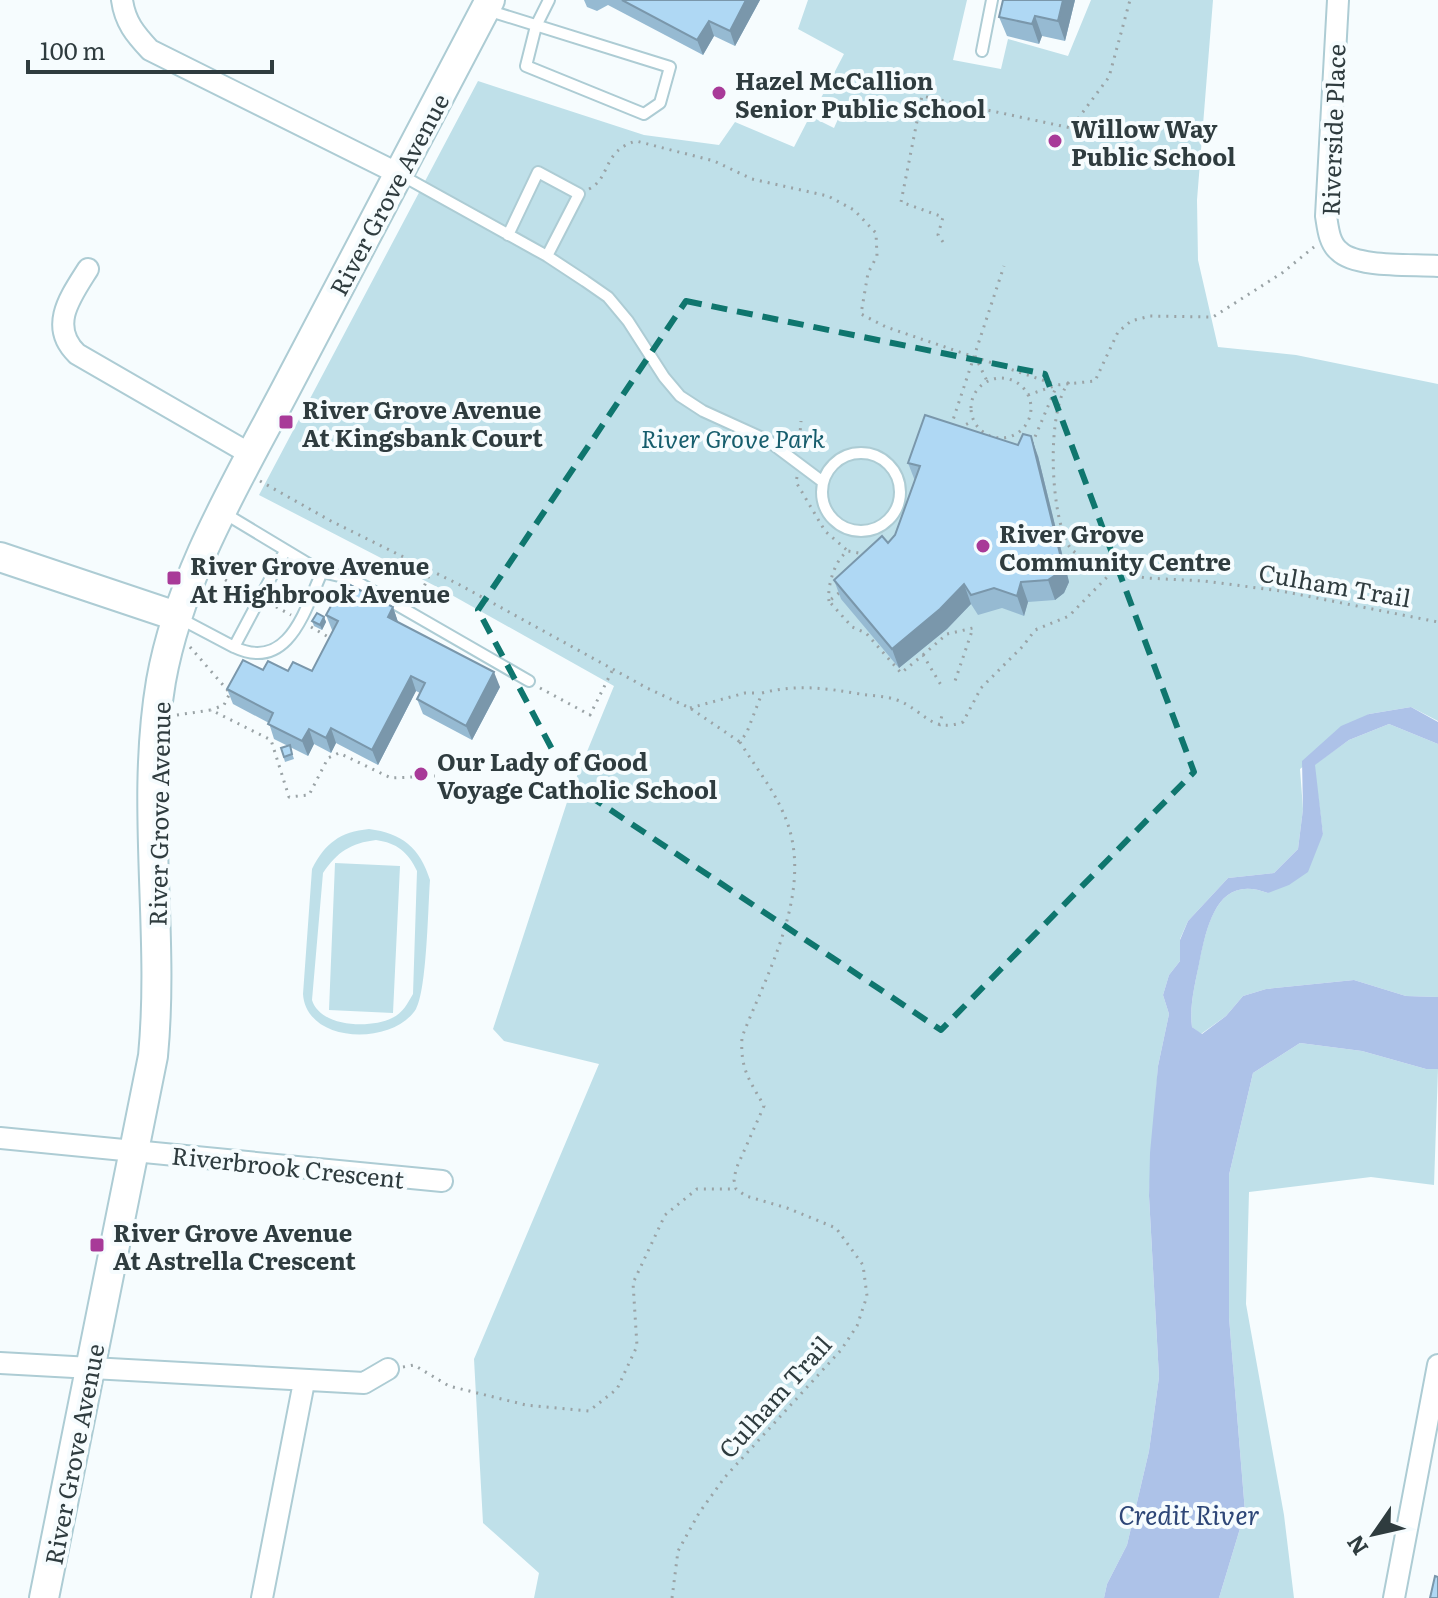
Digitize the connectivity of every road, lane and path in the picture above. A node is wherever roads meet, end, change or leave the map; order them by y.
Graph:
1 (122, 0) edge
2 (549, 0) edge
3 (992, 0) edge
4 (1130, 0) edge
5 (1338, 0) edge
6 (487, 5) edge
7 (536, 26) junction
8 (982, 51) dead end
9 (399, 174) junction
10 (579, 194) junction
11 (1329, 234) junction
12 (508, 235) junction
13 (943, 242) dead end
14 (547, 256) junction
15 (1004, 266) dead end
16 (1438, 266) edge
17 (88, 269) dead end
18 (975, 356) junction
19 (987, 382) junction
20 (1069, 382) junction
21 (1057, 385) junction
22 (1028, 395) junction
23 (973, 421) junction
24 (1031, 448) edge
25 (252, 455) junction
26 (823, 482) junction
27 (222, 512) junction
28 (285, 551) junction
29 (867, 555) edge
30 (0, 557) edge
31 (431, 571) junction
32 (322, 572) junction
33 (1112, 572) junction
34 (218, 576) dead end
35 (841, 592) edge
36 (260, 598) junction
37 (829, 601) junction
38 (412, 614) junction
39 (300, 621) junction
40 (1438, 622) edge
41 (174, 624) junction
42 (335, 641) edge
43 (234, 647) junction
44 (923, 655) junction
45 (613, 669) junction
46 (236, 681) edge
47 (529, 681) joint
48 (954, 684) dead end
49 (941, 685) dead end
50 (230, 693) junction
51 (762, 693) junction
52 (690, 708) junction
53 (211, 710) junction
54 (943, 712) dead end
55 (158, 719) junction
56 (939, 726) junction
57 (740, 742) junction
58 (435, 776) dead end
59 (0, 1138) edge
60 (135, 1150) junction
61 (442, 1181) dead end
62 (736, 1189) junction
63 (0, 1363) edge
64 (1438, 1365) edge
65 (90, 1369) junction
66 (388, 1369) joint
67 (304, 1382) junction
68 (44, 1598) edge
69 (262, 1598) edge
70 (672, 1598) edge
71 (1394, 1598) edge

1 - 9 street
2 - 7 lane
3 - 8 lane
4 - 13 path
5 - 11 street, Riverside Place
6 - 7 lane
6 - 9 street, River Grove Avenue
7 - 7 lane
9 - 12 lane
9 - 25 street, River Grove Avenue
10 - 12 lane
10 - 14 lane
10 - 18 path
11 - 16 street, Riverside Place
11 - 20 path
12 - 14 lane
14 - 26 lane
15 - 18 path
17 - 25 street
18 - 19 path
18 - 21 path
18 - 23 path
19 - 22 path
19 - 23 path
20 - 21 path
20 - 33 path, Culham Trail
21 - 22 path
21 - 24 path
22 - 23 path
25 - 27 street, River Grove Avenue
25 - 31 path
26 - 26 lane
27 - 28 lane
27 - 41 street, River Grove Avenue
28 - 32 lane
28 - 36 lane
29 - 37 path
30 - 41 street
31 - 38 path
31 - 45 path
32 - 38 lane
32 - 39 lane
33 - 40 path, Culham Trail
33 - 56 path
34 - 36 path
35 - 37 path
36 - 39 path
36 - 43 lane
37 - 44 path
38 - 47 lane
39 - 42 path
39 - 43 lane
41 - 43 lane
41 - 50 path
41 - 55 street, River Grove Avenue
44 - 48 path
44 - 49 path
45 - 47 path
45 - 52 path
46 - 50 path
50 - 53 path
51 - 52 path
51 - 56 path
51 - 57 path
52 - 57 path
53 - 55 path
53 - 58 path
54 - 56 path
55 - 60 street, River Grove Avenue
57 - 62 path
59 - 60 street, Riverbrook Crescent
60 - 61 street, Riverbrook Crescent
60 - 65 street, River Grove Avenue
62 - 66 path
62 - 70 path, Culham Trail
63 - 65 street
64 - 71 street
65 - 67 street
65 - 68 street, River Grove Avenue
66 - 67 street
67 - 69 street

